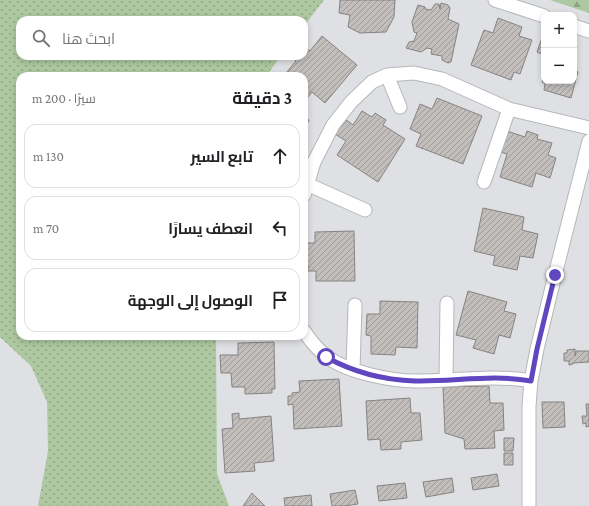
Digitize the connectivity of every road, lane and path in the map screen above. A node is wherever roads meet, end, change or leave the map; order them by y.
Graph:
1 (495, 0) edge
2 (541, 15) edge
3 (577, 27) edge
4 (589, 30) edge
5 (387, 74) junction
6 (400, 107) dead end
7 (509, 109) junction
8 (589, 128) edge
9 (589, 141) edge
10 (484, 182) dead end
11 (308, 183) edge
12 (308, 191) edge
13 (365, 210) dead end
14 (447, 302) dead end
15 (355, 305) dead end
16 (308, 336) edge
17 (353, 369) junction
18 (446, 380) junction
19 (531, 381) junction
20 (529, 506) edge

1 - 2 street
3 - 4 street
5 - 6 street
5 - 7 street
5 - 11 street
7 - 8 street
7 - 10 street
9 - 19 street
12 - 13 street
14 - 18 street
15 - 17 street
16 - 17 street
17 - 18 street
18 - 19 street
19 - 20 street

